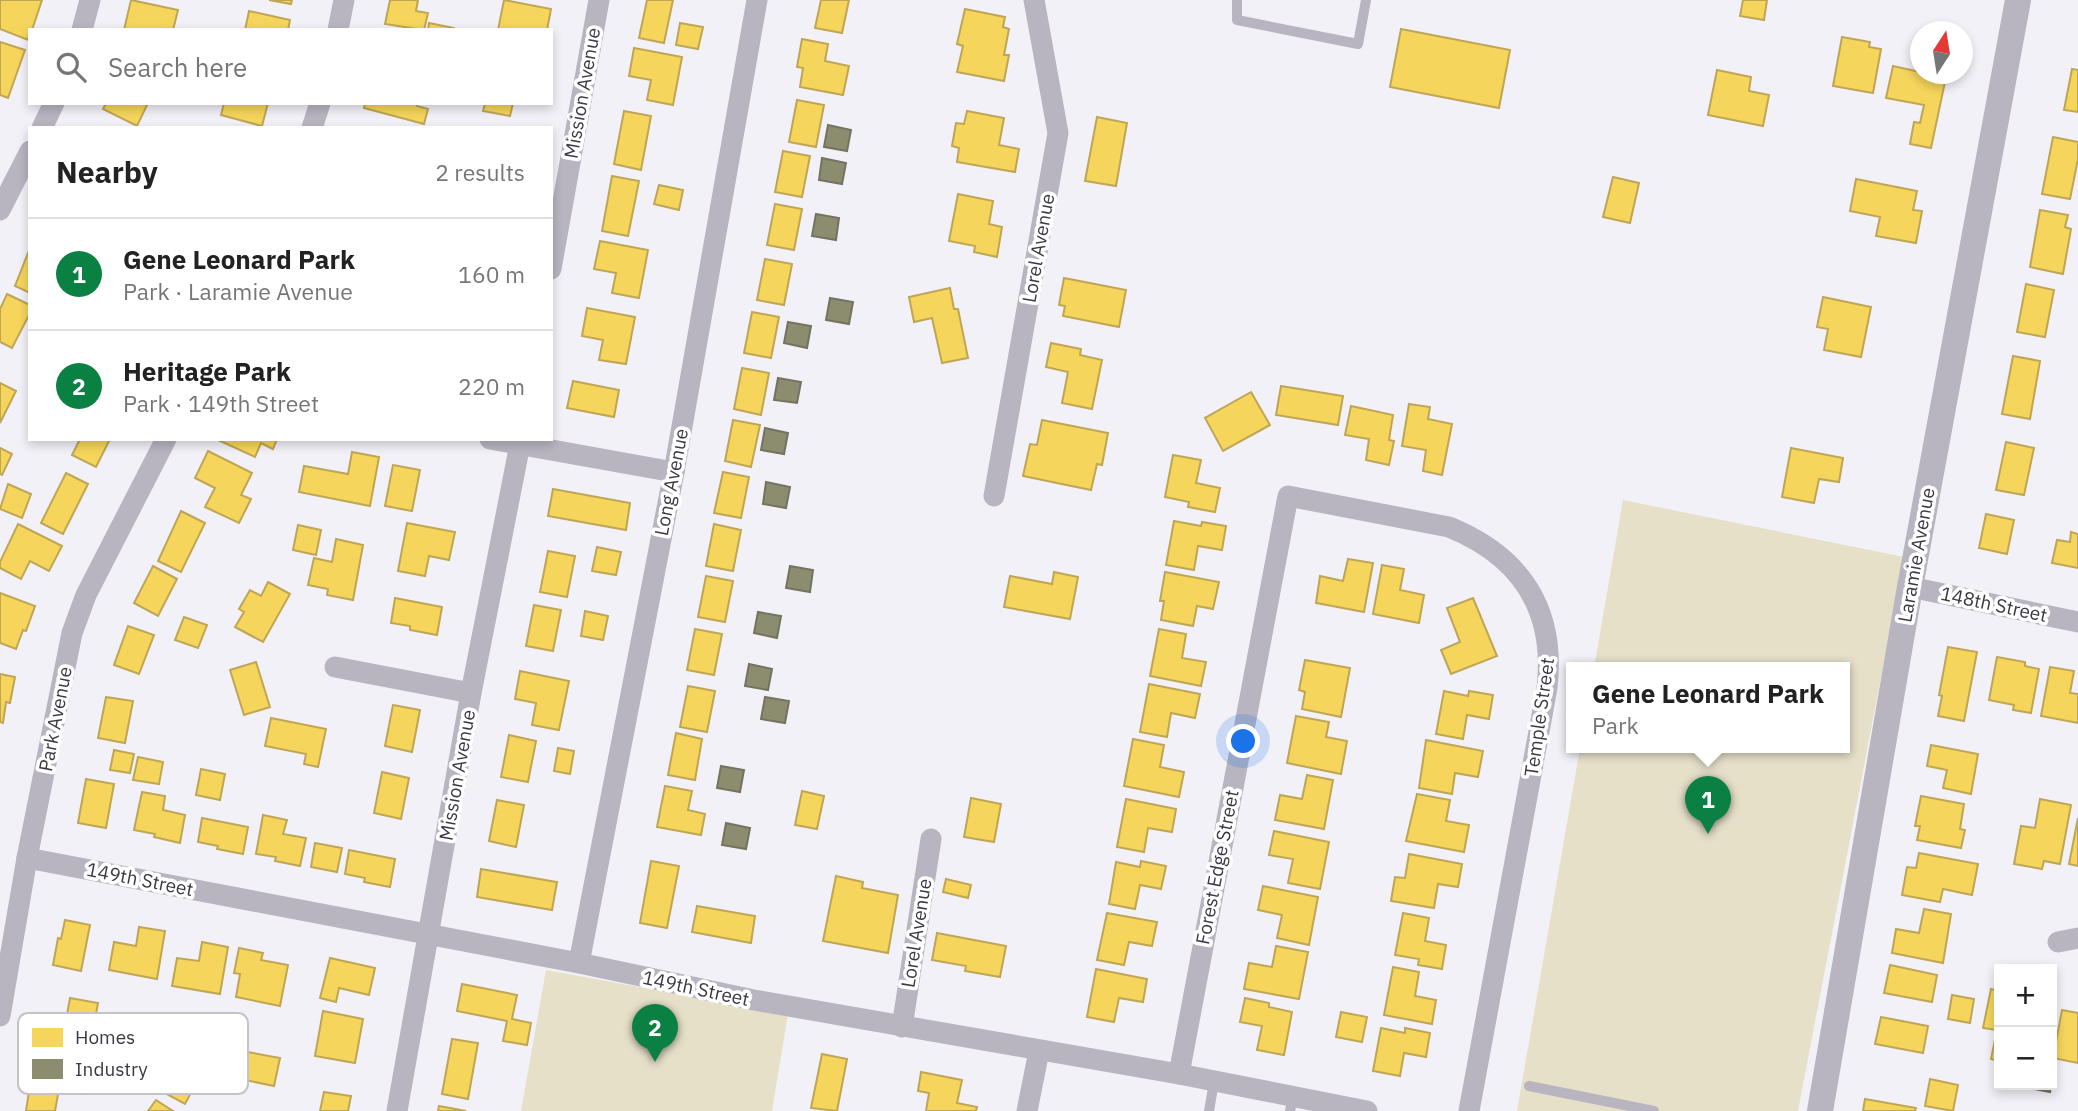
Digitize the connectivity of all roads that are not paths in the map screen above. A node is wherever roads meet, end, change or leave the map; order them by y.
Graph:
1 (90, 0) edge
2 (344, 0) edge
3 (599, 0) edge
4 (757, 0) edge
5 (1034, 0) edge
6 (1237, 0) edge
7 (1366, 0) edge
8 (2018, 0) edge
9 (83, 28) edge
10 (338, 28) edge
11 (53, 105) edge
12 (319, 105) edge
13 (43, 126) edge
14 (313, 126) edge
15 (28, 155) edge
16 (0, 209) edge
17 (553, 257) edge
18 (165, 441) edge
19 (520, 442) edge
20 (674, 472) junction
21 (994, 496) dead end
22 (1288, 496) joint
23 (1910, 587) junction
24 (2078, 622) edge
25 (335, 667) dead end
26 (471, 693) junction
27 (931, 839) dead end
28 (27, 858) junction
29 (429, 935) junction
30 (579, 963) junction
31 (0, 1016) edge
32 (902, 1027) junction
33 (1039, 1051) junction
34 (1178, 1074) junction
35 (1214, 1082) junction
36 (1528, 1086) dead end
37 (1291, 1104) edge
38 (397, 1111) edge
39 (1027, 1111) edge
40 (1209, 1111) edge
41 (1367, 1111) edge
42 (1469, 1111) edge
43 (1654, 1111) edge
44 (1820, 1111) edge

1 - 9 street
2 - 10 street
3 - 17 street, Mission Avenue
4 - 20 street, Long Avenue
5 - 21 street, Lorel Avenue
6 - 7 lane
8 - 23 street, Laramie Avenue
11 - 13 street
12 - 14 street
15 - 16 street
18 - 28 street, Park Avenue
19 - 20 street
19 - 26 street, Mission Avenue
20 - 30 street, Long Avenue
22 - 34 street, Forest Edge Street
22 - 42 street, Temple Street
23 - 24 street, 148th Street
23 - 44 street, Laramie Avenue
25 - 26 street
26 - 29 street, Mission Avenue
27 - 32 street, Lorel Avenue
28 - 29 street, 149th Street
28 - 31 street, Park Avenue
29 - 30 street, 149th Street
29 - 38 street, Mission Avenue
30 - 32 street, 149th Street
32 - 33 street, 149th Street
33 - 34 street, 149th Street
33 - 39 street
34 - 35 street, 149th Street
35 - 37 street, 149th Street
35 - 40 lane
36 - 43 lane
37 - 41 street, 149th Street

